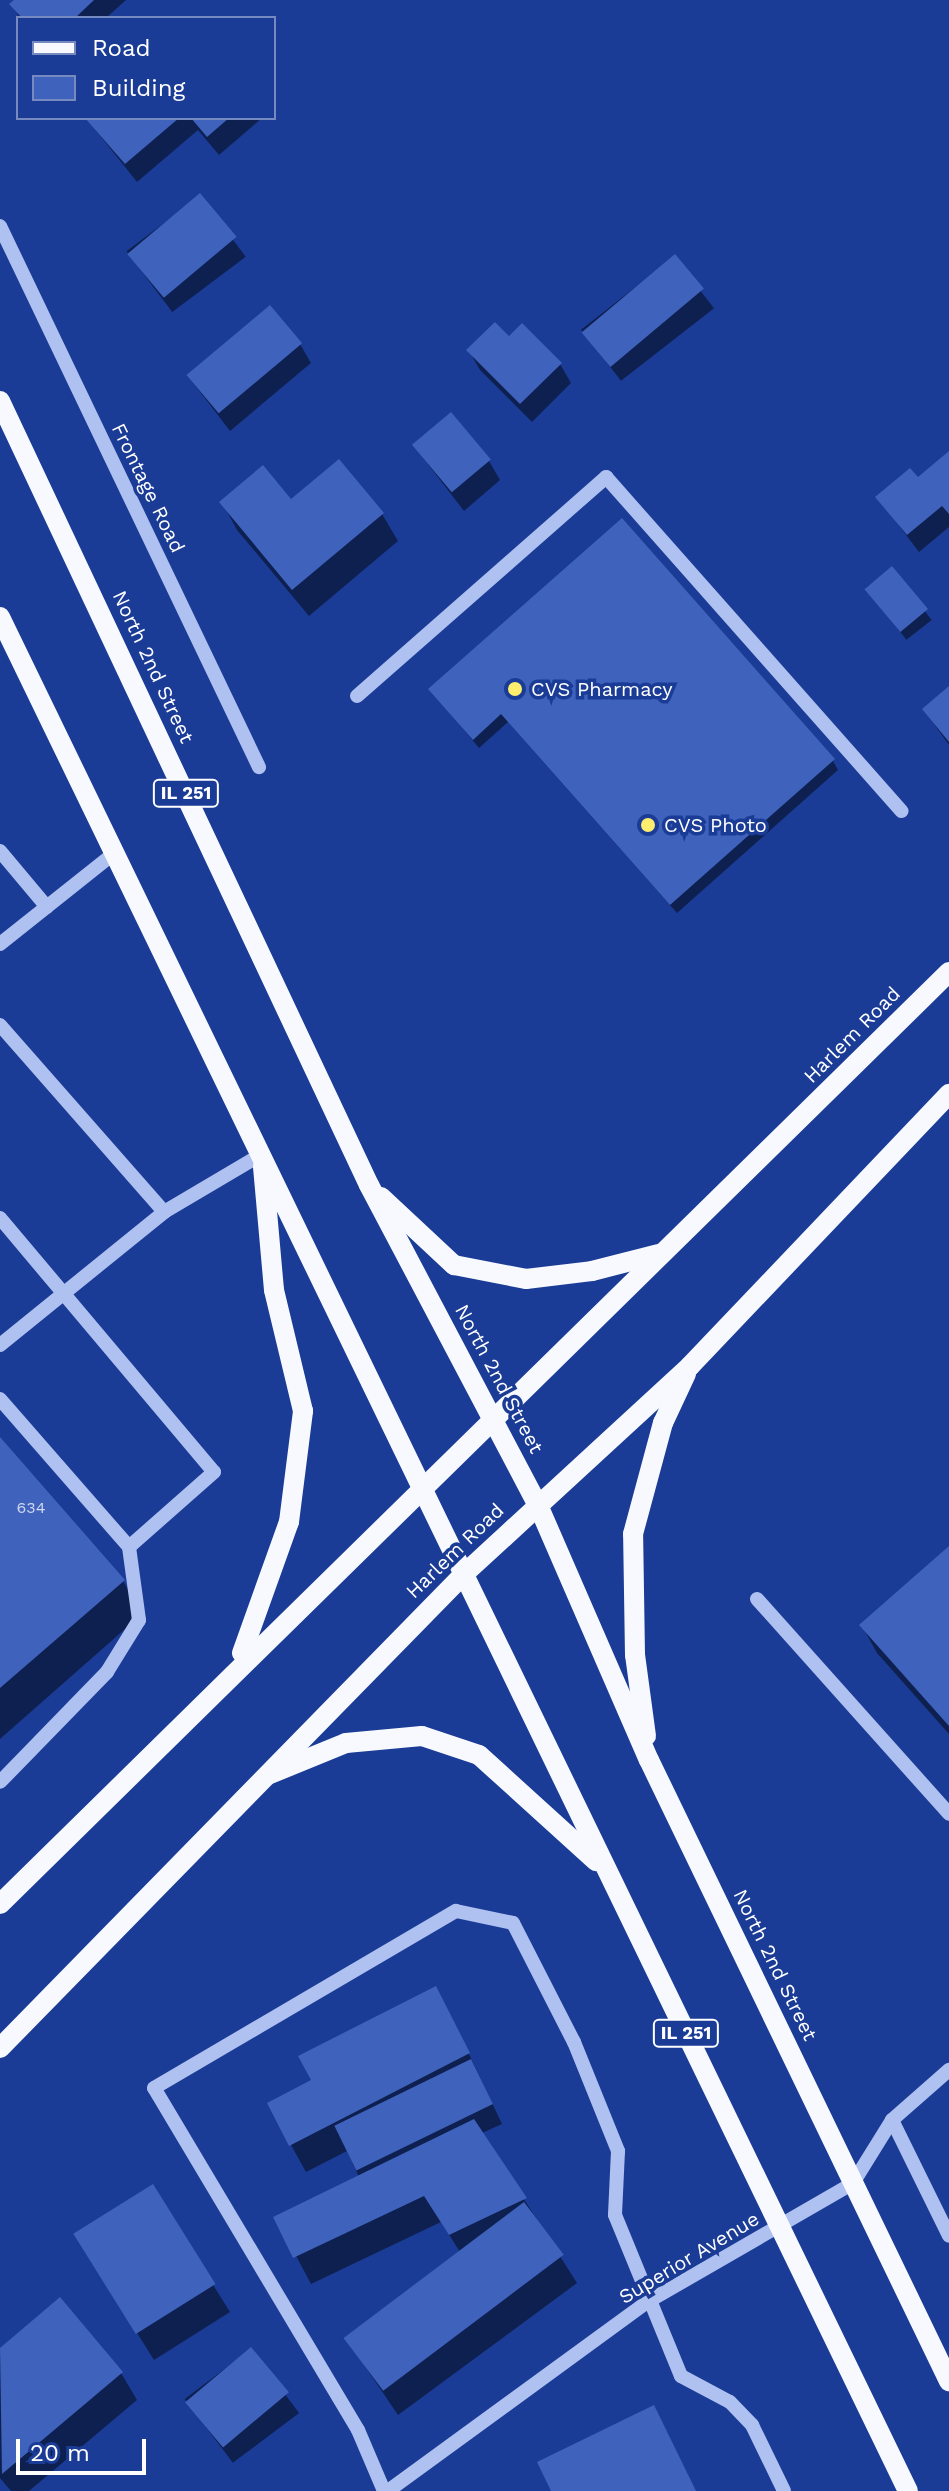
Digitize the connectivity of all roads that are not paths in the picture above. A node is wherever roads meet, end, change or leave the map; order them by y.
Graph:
1 (0, 226) edge
2 (0, 401) edge
3 (0, 617) edge
4 (357, 696) dead end
5 (259, 767) dead end
6 (902, 811) dead end
7 (113, 854) junction
8 (1, 857) edge
9 (47, 907) junction
10 (0, 944) edge
11 (949, 972) edge
12 (0, 1025) edge
13 (949, 1094) edge
14 (262, 1154) junction
15 (369, 1185) junction
16 (164, 1212) junction
17 (0, 1218) edge
18 (658, 1254) junction
19 (66, 1293) junction
20 (0, 1345) edge
21 (690, 1366) junction
22 (0, 1399) edge
23 (493, 1418) junction
24 (421, 1487) junction
25 (538, 1505) junction
26 (129, 1547) junction
27 (464, 1574) junction
28 (757, 1599) dead end
29 (233, 1671) junction
30 (649, 1760) junction
31 (263, 1777) junction
32 (0, 1782) edge
33 (949, 1814) edge
34 (606, 1870) junction
35 (0, 1904) edge
36 (0, 2048) edge
37 (949, 2070) edge
38 (892, 2120) junction
39 (853, 2183) junction
40 (781, 2227) junction
41 (949, 2236) edge
42 (649, 2301) junction
43 (949, 2381) edge
44 (386, 2491) edge
45 (784, 2491) edge
46 (908, 2491) edge

1 - 5 street, Frontage Road
2 - 15 main road, North 2nd Street / IL 251
3 - 7 main road, IL 251
4 - 6 street
7 - 9 street
7 - 14 main road, IL 251
8 - 9 street
9 - 10 street
11 - 18 main road, Harlem Road
12 - 16 street
13 - 21 main road, Harlem Road
14 - 16 street
14 - 24 main road, IL 251
14 - 29 main road
15 - 18 main road
15 - 23 main road, North 2nd Street / IL 251
16 - 19 street
17 - 19 street
18 - 23 main road, Harlem Road
19 - 20 street
19 - 26 street
21 - 25 main road, Harlem Road
21 - 30 main road
22 - 26 street
23 - 24 main road, Harlem Road
23 - 25 main road, North 2nd Street / IL 251
24 - 27 main road, IL 251
24 - 29 main road, Harlem Road
25 - 27 main road, Harlem Road
25 - 30 main road, North 2nd Street / IL 251
26 - 32 street
27 - 31 main road, Harlem Road
27 - 34 main road, IL 251
28 - 33 street
29 - 35 main road, Harlem Road
30 - 39 main road, North 2nd Street / IL 251
31 - 34 main road
31 - 36 main road, Harlem Road
34 - 40 main road, IL 251
37 - 38 street, Superior Avenue
38 - 39 street, Superior Avenue
38 - 41 street
39 - 40 street, Superior Avenue
39 - 43 main road, North 2nd Street / IL 251
40 - 42 street, Superior Avenue
40 - 46 main road, IL 251
42 - 44 street, Superior Avenue
42 - 44 street
42 - 45 street

